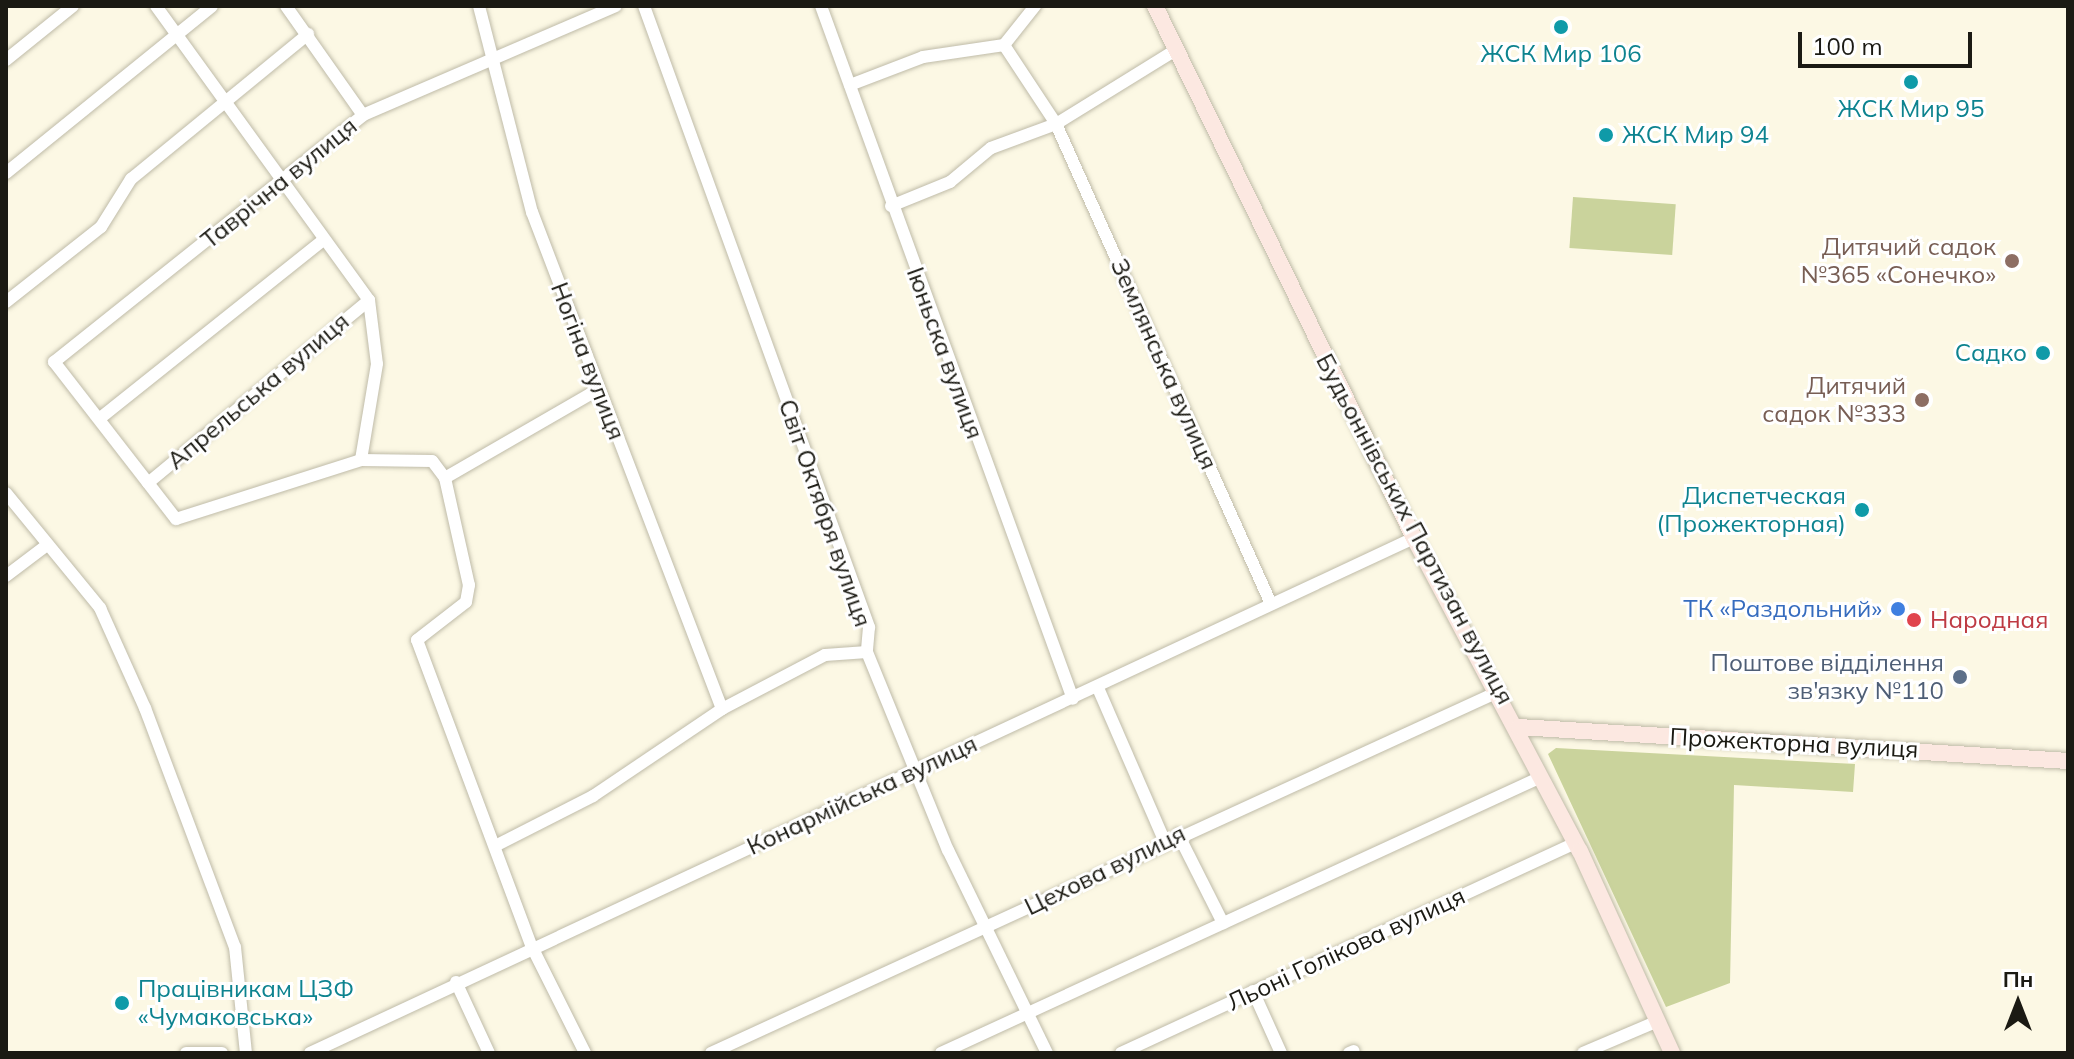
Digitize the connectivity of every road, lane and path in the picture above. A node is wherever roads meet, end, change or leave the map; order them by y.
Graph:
1 (73, 6) edge
2 (156, 6) edge
3 (212, 6) edge
4 (286, 6) edge
5 (479, 6) edge
6 (616, 6) edge
7 (644, 6) edge
8 (821, 6) edge
9 (1035, 6) edge
10 (1158, 7) edge
11 (178, 34) junction
12 (308, 34) junction
13 (1004, 45) junction
14 (1174, 51) junction
15 (493, 55) junction
16 (6, 60) edge
17 (850, 85) junction
18 (224, 102) junction
19 (363, 115) junction
20 (1056, 124) junction
21 (6, 173) edge
22 (281, 185) junction
23 (891, 206) junction
24 (321, 242) junction
25 (369, 300) junction
26 (6, 302) edge
27 (599, 389) junction
28 (99, 419) junction
29 (361, 460) junction
30 (445, 478) junction
31 (148, 483) junction
32 (7, 494) edge
33 (1414, 538) junction
34 (47, 545) junction
35 (6, 576) edge
36 (1271, 604) junction
37 (867, 652) junction
38 (1098, 688) junction
39 (1500, 691) junction
40 (1073, 699) junction
41 (722, 709) junction
42 (1519, 727) junction
43 (2068, 761) edge
44 (913, 771) junction
45 (1541, 777) junction
46 (1178, 834) junction
47 (1164, 840) junction
48 (1572, 845) junction
49 (495, 846) junction
50 (1223, 923) junction
51 (984, 928) junction
52 (532, 947) junction
53 (456, 982) junction
54 (1253, 991) junction
55 (1026, 1014) junction
56 (1658, 1021) junction
57 (186, 1053) edge
58 (222, 1053) edge
59 (246, 1053) edge
60 (310, 1053) edge
61 (489, 1053) edge
62 (585, 1053) edge
63 (711, 1053) edge
64 (941, 1053) edge
65 (1047, 1053) edge
66 (1121, 1053) edge
67 (1281, 1053) edge
68 (1583, 1053) edge
69 (1672, 1053) edge

1 - 16 street
2 - 11 street
3 - 11 street
4 - 12 street
5 - 15 street, Ногіна вулиця
6 - 15 street, Таврічна вулиця
7 - 37 street, Світ Октября вулиця
8 - 17 street, Iюньска вулиця
9 - 13 street
10 - 14 main road, Будьоннівських Партизан вулиця
11 - 18 street
11 - 21 street
12 - 18 street
12 - 19 street
13 - 17 street
13 - 20 street, Землянська вулиця
14 - 20 street
14 - 33 main road, Будьоннівських Партизан вулиця
15 - 19 street, Таврічна вулиця
15 - 27 street, Ногіна вулиця
17 - 23 street, Iюньска вулиця
18 - 22 street
18 - 26 street
19 - 22 street, Таврічна вулиця
20 - 23 street
20 - 36 street, Землянська вулиця
22 - 24 street
22 - 28 street, Таврічна вулиця
23 - 40 street, Iюньска вулиця
24 - 25 street
24 - 28 street
25 - 29 street
25 - 31 street, Апрельська вулиця
27 - 30 street
27 - 41 street, Ногіна вулиця
28 - 31 street
29 - 30 street
29 - 31 street
30 - 49 street
32 - 34 street
33 - 36 street, Конармійська вулиця
33 - 39 main road, Будьоннівських Партизан вулиця
34 - 35 street
34 - 59 street
36 - 38 street, Конармійська вулиця
37 - 41 street
37 - 44 street, Світ Октября вулиця
38 - 40 street, Конармійська вулиця
38 - 47 street
39 - 42 main road, Будьоннівських Партизан вулиця
39 - 46 street, Цехова вулиця
40 - 44 street, Конармійська вулиця
41 - 49 street
42 - 43 main road, Прожекторна вулиця
42 - 45 main road, Будьоннівських Партизан вулиця
44 - 51 street, Світ Октября вулиця
44 - 52 street, Конармійська вулиця
45 - 48 main road, Будьоннівських Партизан вулиця
45 - 50 street
46 - 47 street, Цехова вулиця
46 - 50 street
47 - 51 street, Цехова вулиця
48 - 54 street, Льоні Голікова вулиця
48 - 56 main road, Будьоннівських Партизан вулиця
49 - 52 street
50 - 55 street
51 - 55 street, Світ Октября вулиця
51 - 63 street, Цехова вулиця
52 - 53 street, Конармійська вулиця
52 - 62 street
53 - 60 street, Конармійська вулиця
53 - 61 street
54 - 66 street, Льоні Голікова вулиця
54 - 67 street
55 - 64 street
55 - 65 street, Світ Октября вулиця
56 - 68 street
56 - 69 main road, Будьоннівських Партизан вулиця
57 - 58 street

